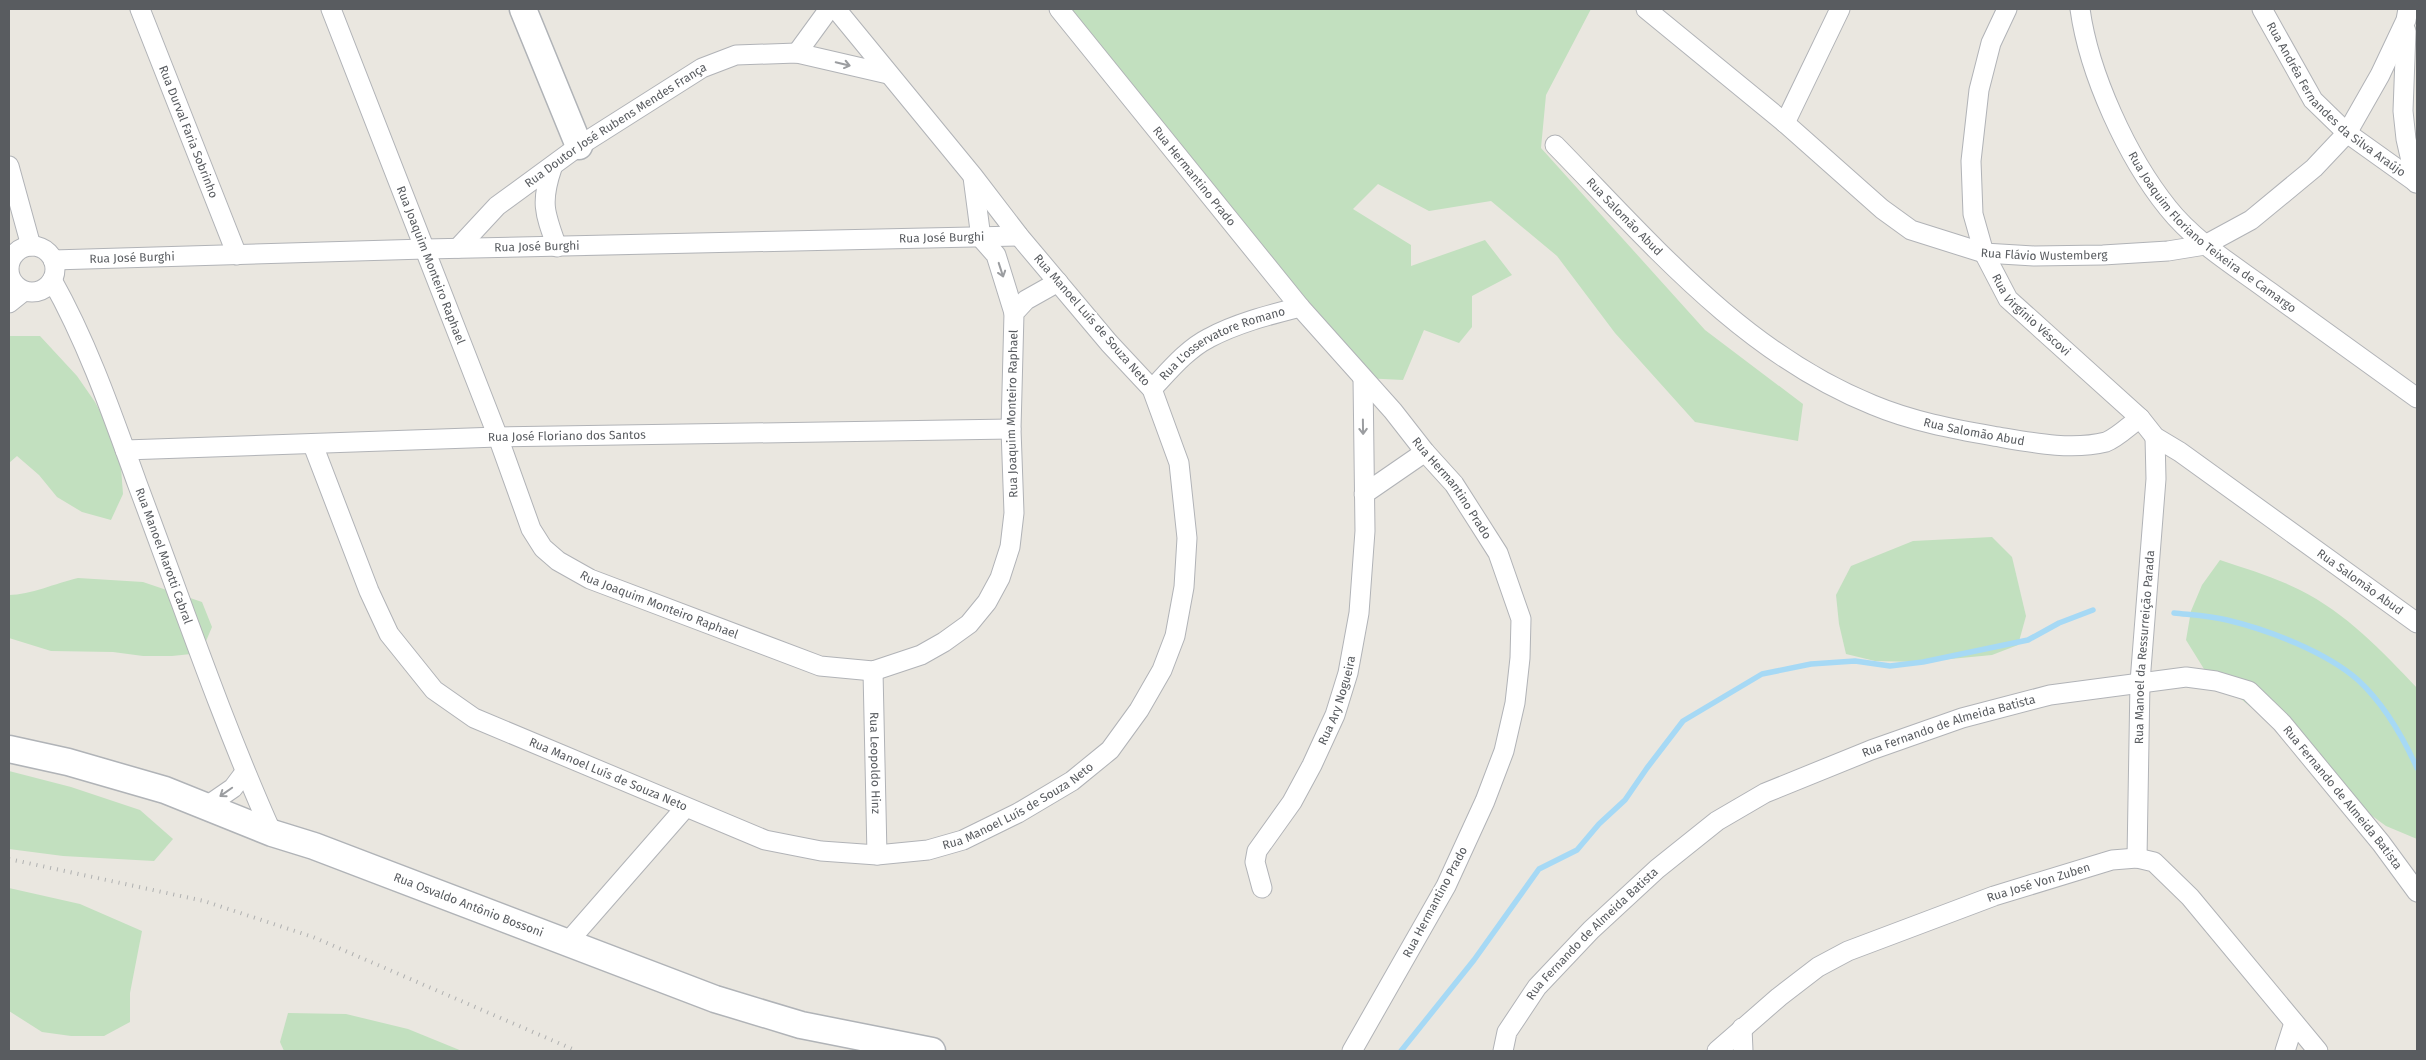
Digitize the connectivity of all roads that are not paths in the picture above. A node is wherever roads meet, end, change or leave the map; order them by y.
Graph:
1 (140, 9) edge
2 (331, 9) edge
3 (523, 9) edge
4 (829, 9) edge
5 (836, 9) edge
6 (1059, 9) edge
7 (1840, 9) edge
8 (2007, 9) edge
9 (2080, 9) edge
10 (2262, 9) edge
11 (1656, 12) edge
12 (2407, 14) edge
13 (797, 53) junction
14 (888, 74) junction
15 (1785, 123) junction
16 (2347, 133) junction
17 (1555, 144) dead end
18 (579, 146) junction
19 (9, 166) edge
20 (552, 168) junction
21 (973, 176) junction
22 (2417, 183) edge
23 (1019, 236) junction
24 (981, 238) junction
25 (2205, 245) junction
26 (31, 246) junction
27 (557, 247) junction
28 (425, 248) junction
29 (458, 248) junction
30 (1984, 252) junction
31 (237, 255) junction
32 (53, 260) junction
33 (9, 274) edge
34 (52, 280) junction
35 (1058, 282) junction
36 (24, 291) junction
37 (9, 303) edge
38 (1300, 307) junction
39 (1014, 313) junction
40 (1363, 378) junction
41 (1152, 389) junction
42 (2417, 398) edge
43 (2140, 418) junction
44 (1011, 428) junction
45 (498, 437) junction
46 (2155, 437) junction
47 (313, 445) junction
48 (125, 450) junction
49 (1425, 452) junction
50 (1364, 494) junction
51 (2417, 623) edge
52 (873, 671) junction
53 (2140, 682) junction
54 (9, 748) edge
55 (244, 772) junction
56 (204, 808) junction
57 (685, 808) junction
58 (272, 833) junction
59 (877, 855) junction
60 (2137, 858) junction
61 (1262, 888) dead end
62 (2417, 892) edge
63 (567, 943) junction
64 (2294, 1023) junction
65 (1742, 1028) junction
66 (932, 1051) edge
67 (1352, 1051) edge
68 (1503, 1051) edge
69 (1717, 1051) edge
70 (1743, 1051) edge
71 (2285, 1051) edge
72 (2318, 1051) edge

1 - 31 street, Rua Durval Faria Sobrinho
2 - 28 street, Rua Joaquim Monteiro Raphael
3 - 18 street
4 - 13 street
5 - 14 street, Rua Manoel Luís de Souza Neto
6 - 38 street, Rua Hermantino Prado
7 - 15 street
8 - 30 street, Rua Virgínio Véscovi
9 - 25 street, Rua Joaquim Floriano Teixeira de Camargo
10 - 16 street, Rua Andréa Fernandes da Silva Araújo
11 - 15 street, Rua Flávio Wustemberg
12 - 16 street, Rua Flávio Wustemberg
12 - 22 street
13 -> 14 street, Rua Doutor José Rubens Mendes França
13 - 18 street, Rua Doutor José Rubens Mendes França
14 - 21 street, Rua Manoel Luís de Souza Neto
15 - 30 street, Rua Flávio Wustemberg
16 - 22 street, Rua Andréa Fernandes da Silva Araújo
16 - 25 street, Rua Flávio Wustemberg
17 - 43 street, Rua Salomão Abud
18 - 20 street, Rua Doutor José Rubens Mendes França
19 - 26 street
20 - 27 street
20 - 29 street, Rua Doutor José Rubens Mendes França
21 - 23 street, Rua Manoel Luís de Souza Neto
21 - 24 street
23 - 24 street, Rua José Burghi
23 - 35 street, Rua Manoel Luís de Souza Neto
24 - 27 street, Rua José Burghi
24 -> 39 street
25 - 30 street, Rua Flávio Wustemberg
25 - 42 street, Rua Joaquim Floriano Teixeira de Camargo
26 - 32 street
26 - 33 street
27 - 29 street, Rua José Burghi
28 - 29 street, Rua José Burghi
28 - 31 street, Rua José Burghi
28 - 45 street, Rua Joaquim Monteiro Raphael
30 - 43 street, Rua Virgínio Véscovi
31 - 32 street, Rua José Burghi
32 - 34 street
33 - 36 street
34 - 36 street
34 - 48 street, Rua Manoel Marotti Cabral
35 - 39 street, Rua Joaquim Monteiro Raphael
35 - 41 street, Rua Manoel Luís de Souza Neto
36 - 37 street
38 - 40 street, Rua Hermantino Prado
38 - 41 street, Rua L'osservatore Romano
39 - 44 street, Rua Joaquim Monteiro Raphael
40 - 49 street, Rua Hermantino Prado
40 -> 50 street, Rua Ary Nogueira
41 - 59 street, Rua Manoel Luís de Souza Neto
43 - 46 street, Rua Salomão Abud
44 - 45 street, Rua José Floriano dos Santos
44 - 52 street, Rua Joaquim Monteiro Raphael
45 - 47 street, Rua José Floriano dos Santos
45 - 52 street, Rua Joaquim Monteiro Raphael
46 - 51 street, Rua Salomão Abud
46 - 53 street, Rua Manoel da Ressurreição Parada
47 - 48 street, Rua José Floriano dos Santos
47 - 57 street, Rua Manoel Luís de Souza Neto
48 - 55 street, Rua Manoel Marotti Cabral
49 - 50 street
49 - 67 street, Rua Hermantino Prado
50 - 61 street, Rua Ary Nogueira
52 - 59 street, Rua Leopoldo Hinz
53 - 60 street, Rua Manoel da Ressurreição Parada
53 - 62 street, Rua Fernando de Almeida Batista
53 - 68 street, Rua Fernando de Almeida Batista
54 - 56 street, Rua Osvaldo Antônio Bossoni
55 -> 56 street
55 - 58 street, Rua Manoel Marotti Cabral
56 - 58 street, Rua Osvaldo Antônio Bossoni
57 - 59 street, Rua Manoel Luís de Souza Neto
57 - 63 street
58 - 63 street, Rua Osvaldo Antônio Bossoni
60 - 64 street, Rua José Von Zuben
60 - 65 street, Rua José Von Zuben
63 - 66 street, Rua Osvaldo Antônio Bossoni
64 - 71 street
64 - 72 street, Rua José Von Zuben
65 - 69 street, Rua José Von Zuben
65 - 70 street

